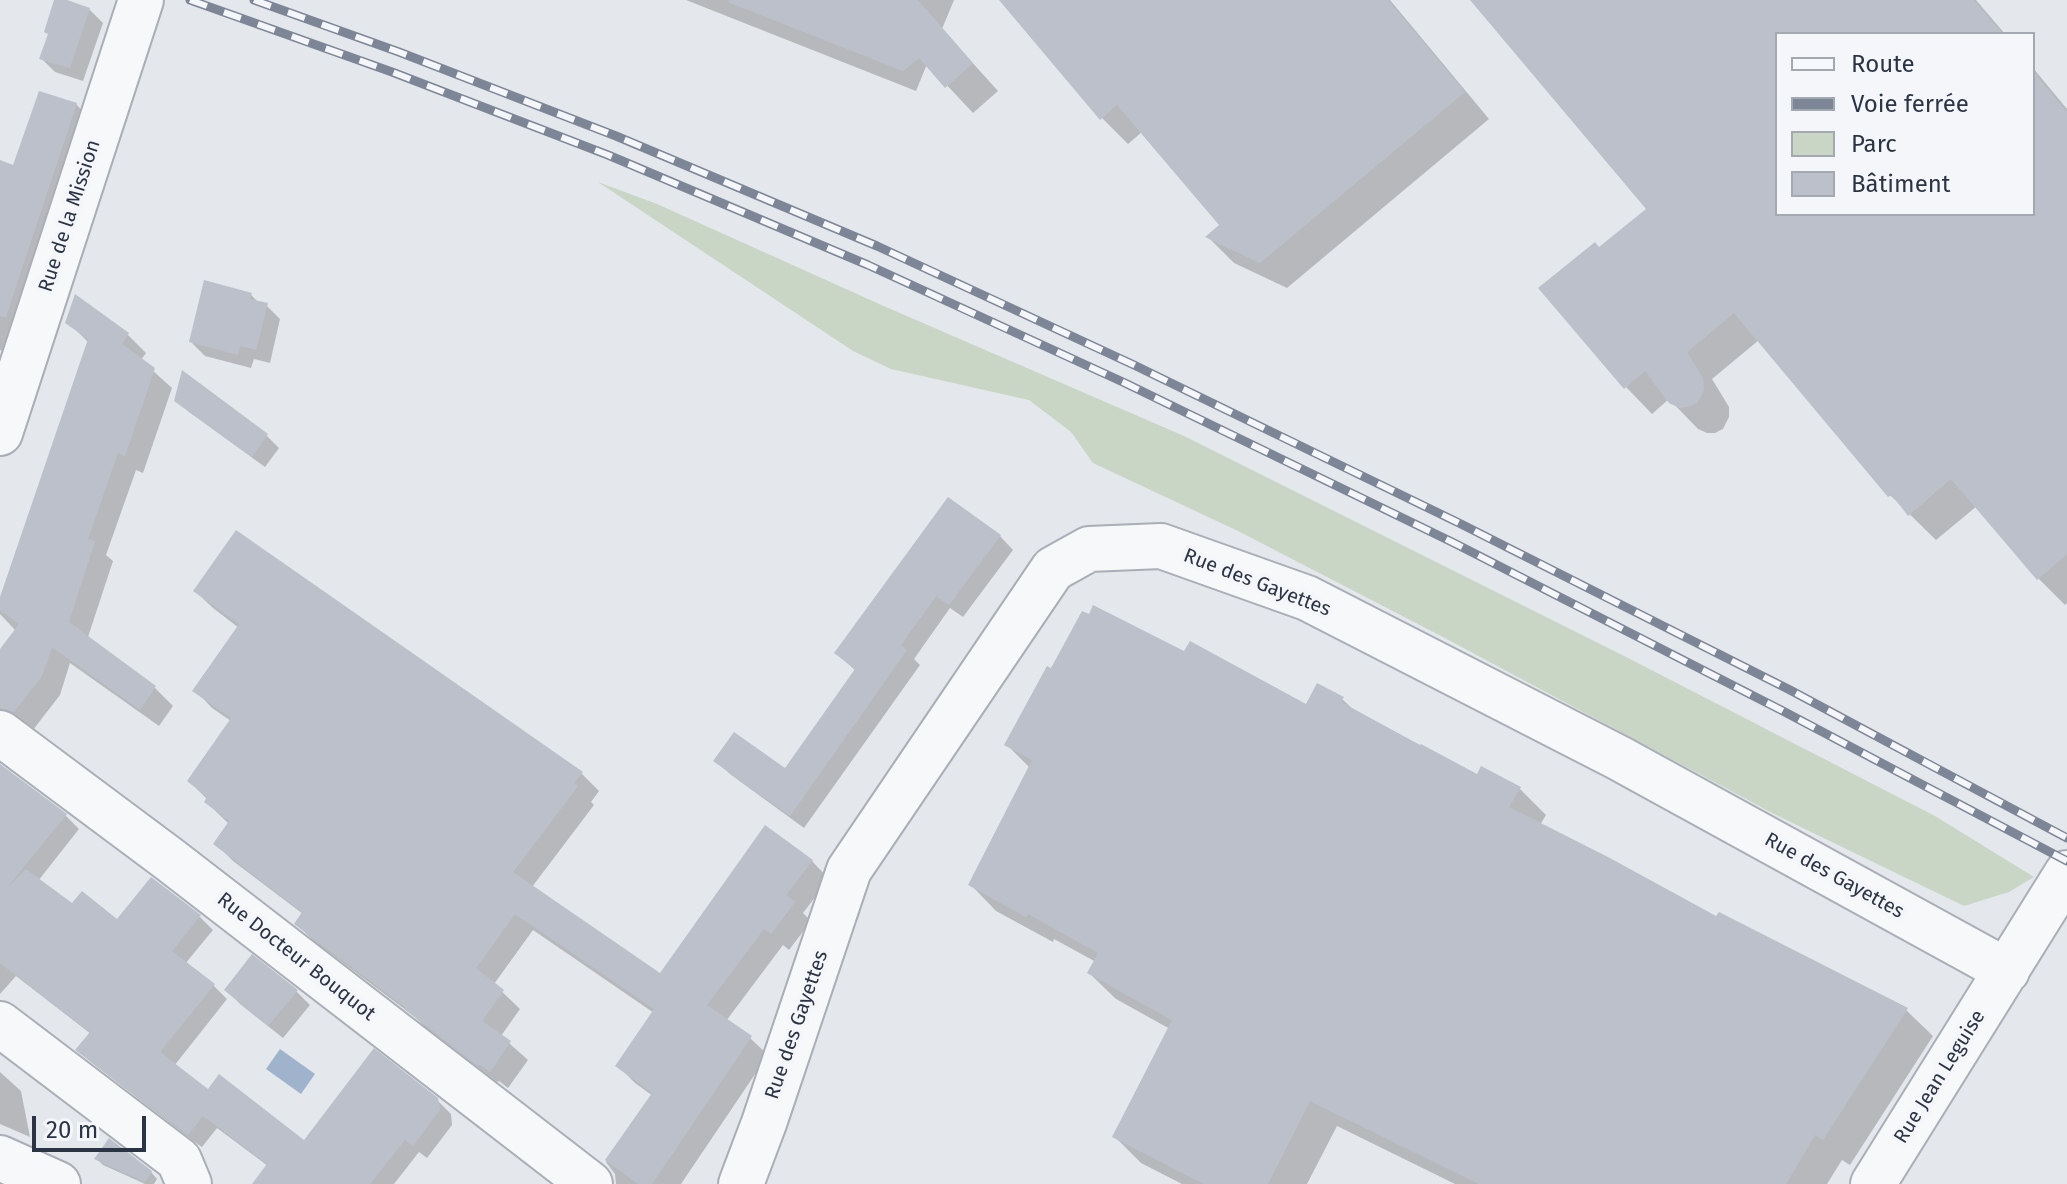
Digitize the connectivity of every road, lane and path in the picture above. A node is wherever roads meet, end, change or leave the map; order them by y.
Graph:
1 (141, 0) edge
2 (2, 421) edge
3 (0, 733) edge
4 (2067, 873) edge
5 (2007, 971) junction
6 (0, 1024) edge
7 (0, 1158) edge
8 (58, 1184) edge
9 (189, 1184) edge
10 (590, 1184) edge
11 (741, 1184) edge
12 (1873, 1184) edge

1 - 2 street, Rue de la Mission
3 - 10 street, Rue Docteur Bouquot
4 - 5 street
5 - 11 street, Rue des Gayettes
5 - 12 street, Rue Jean Leguise
6 - 9 street
7 - 8 street

